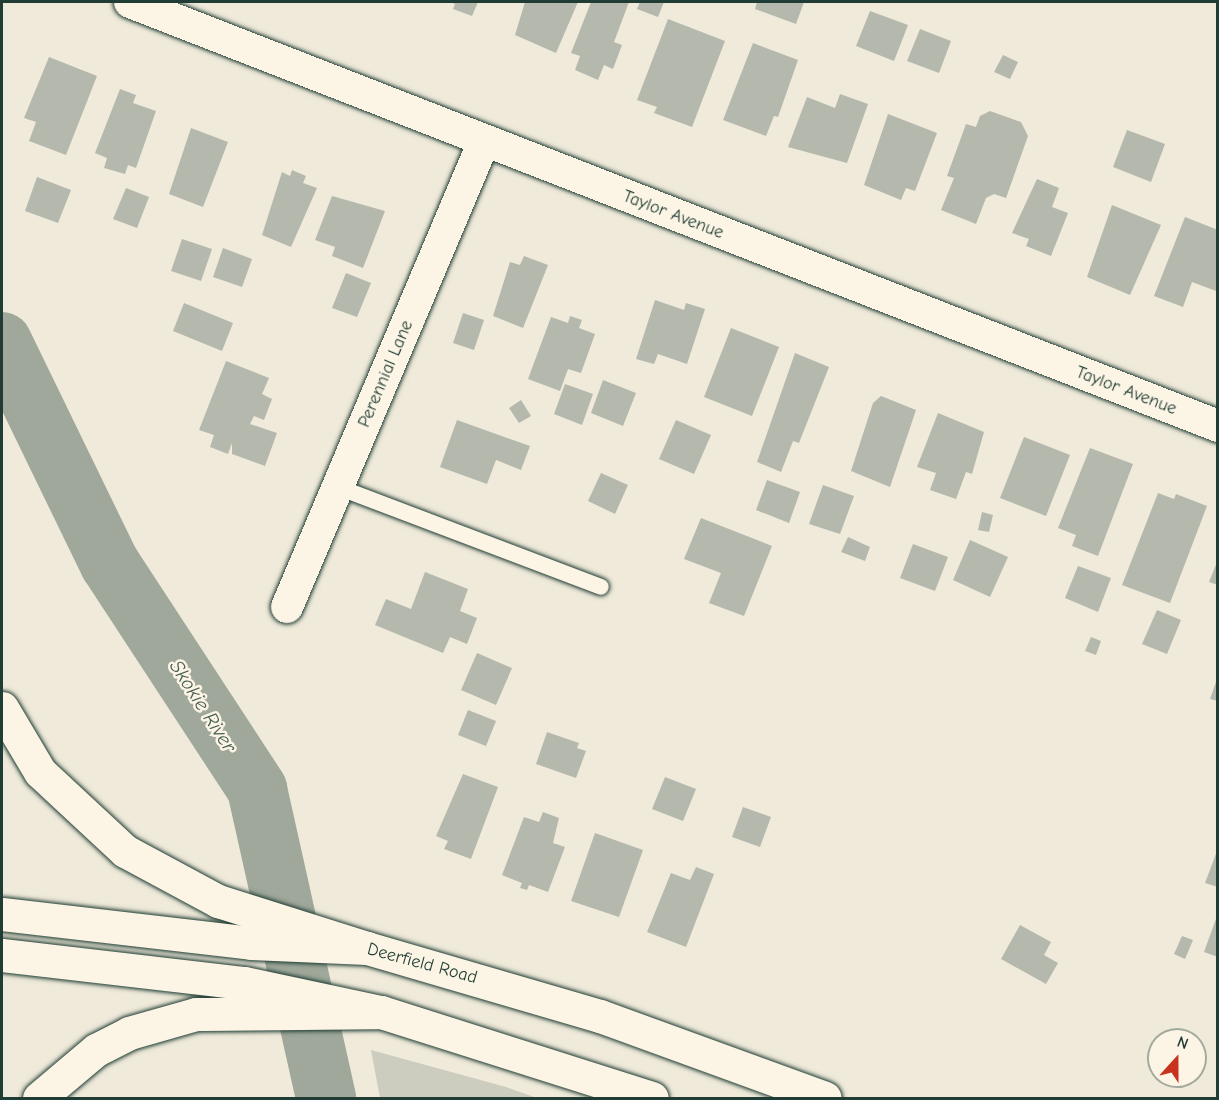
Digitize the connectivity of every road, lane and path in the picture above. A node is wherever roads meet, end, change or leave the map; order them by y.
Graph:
1 (130, 2) edge
2 (484, 141) junction
3 (1218, 426) edge
4 (338, 487) junction
5 (601, 587) dead end
6 (287, 607) dead end
7 (2, 708) edge
8 (2, 914) edge
9 (367, 948) junction
10 (2, 954) edge
11 (381, 1012) junction
12 (39, 1098) edge
13 (652, 1098) edge
14 (825, 1098) edge

1 - 2 street, Taylor Avenue
2 - 3 street, Taylor Avenue
2 - 4 street, Perennial Lane
4 - 5 lane
4 - 6 street, Perennial Lane
7 - 9 main road
8 - 9 main road, Deerfield Road
9 - 14 main road, Deerfield Road
10 - 11 main road
11 - 12 main road
11 - 13 main road

